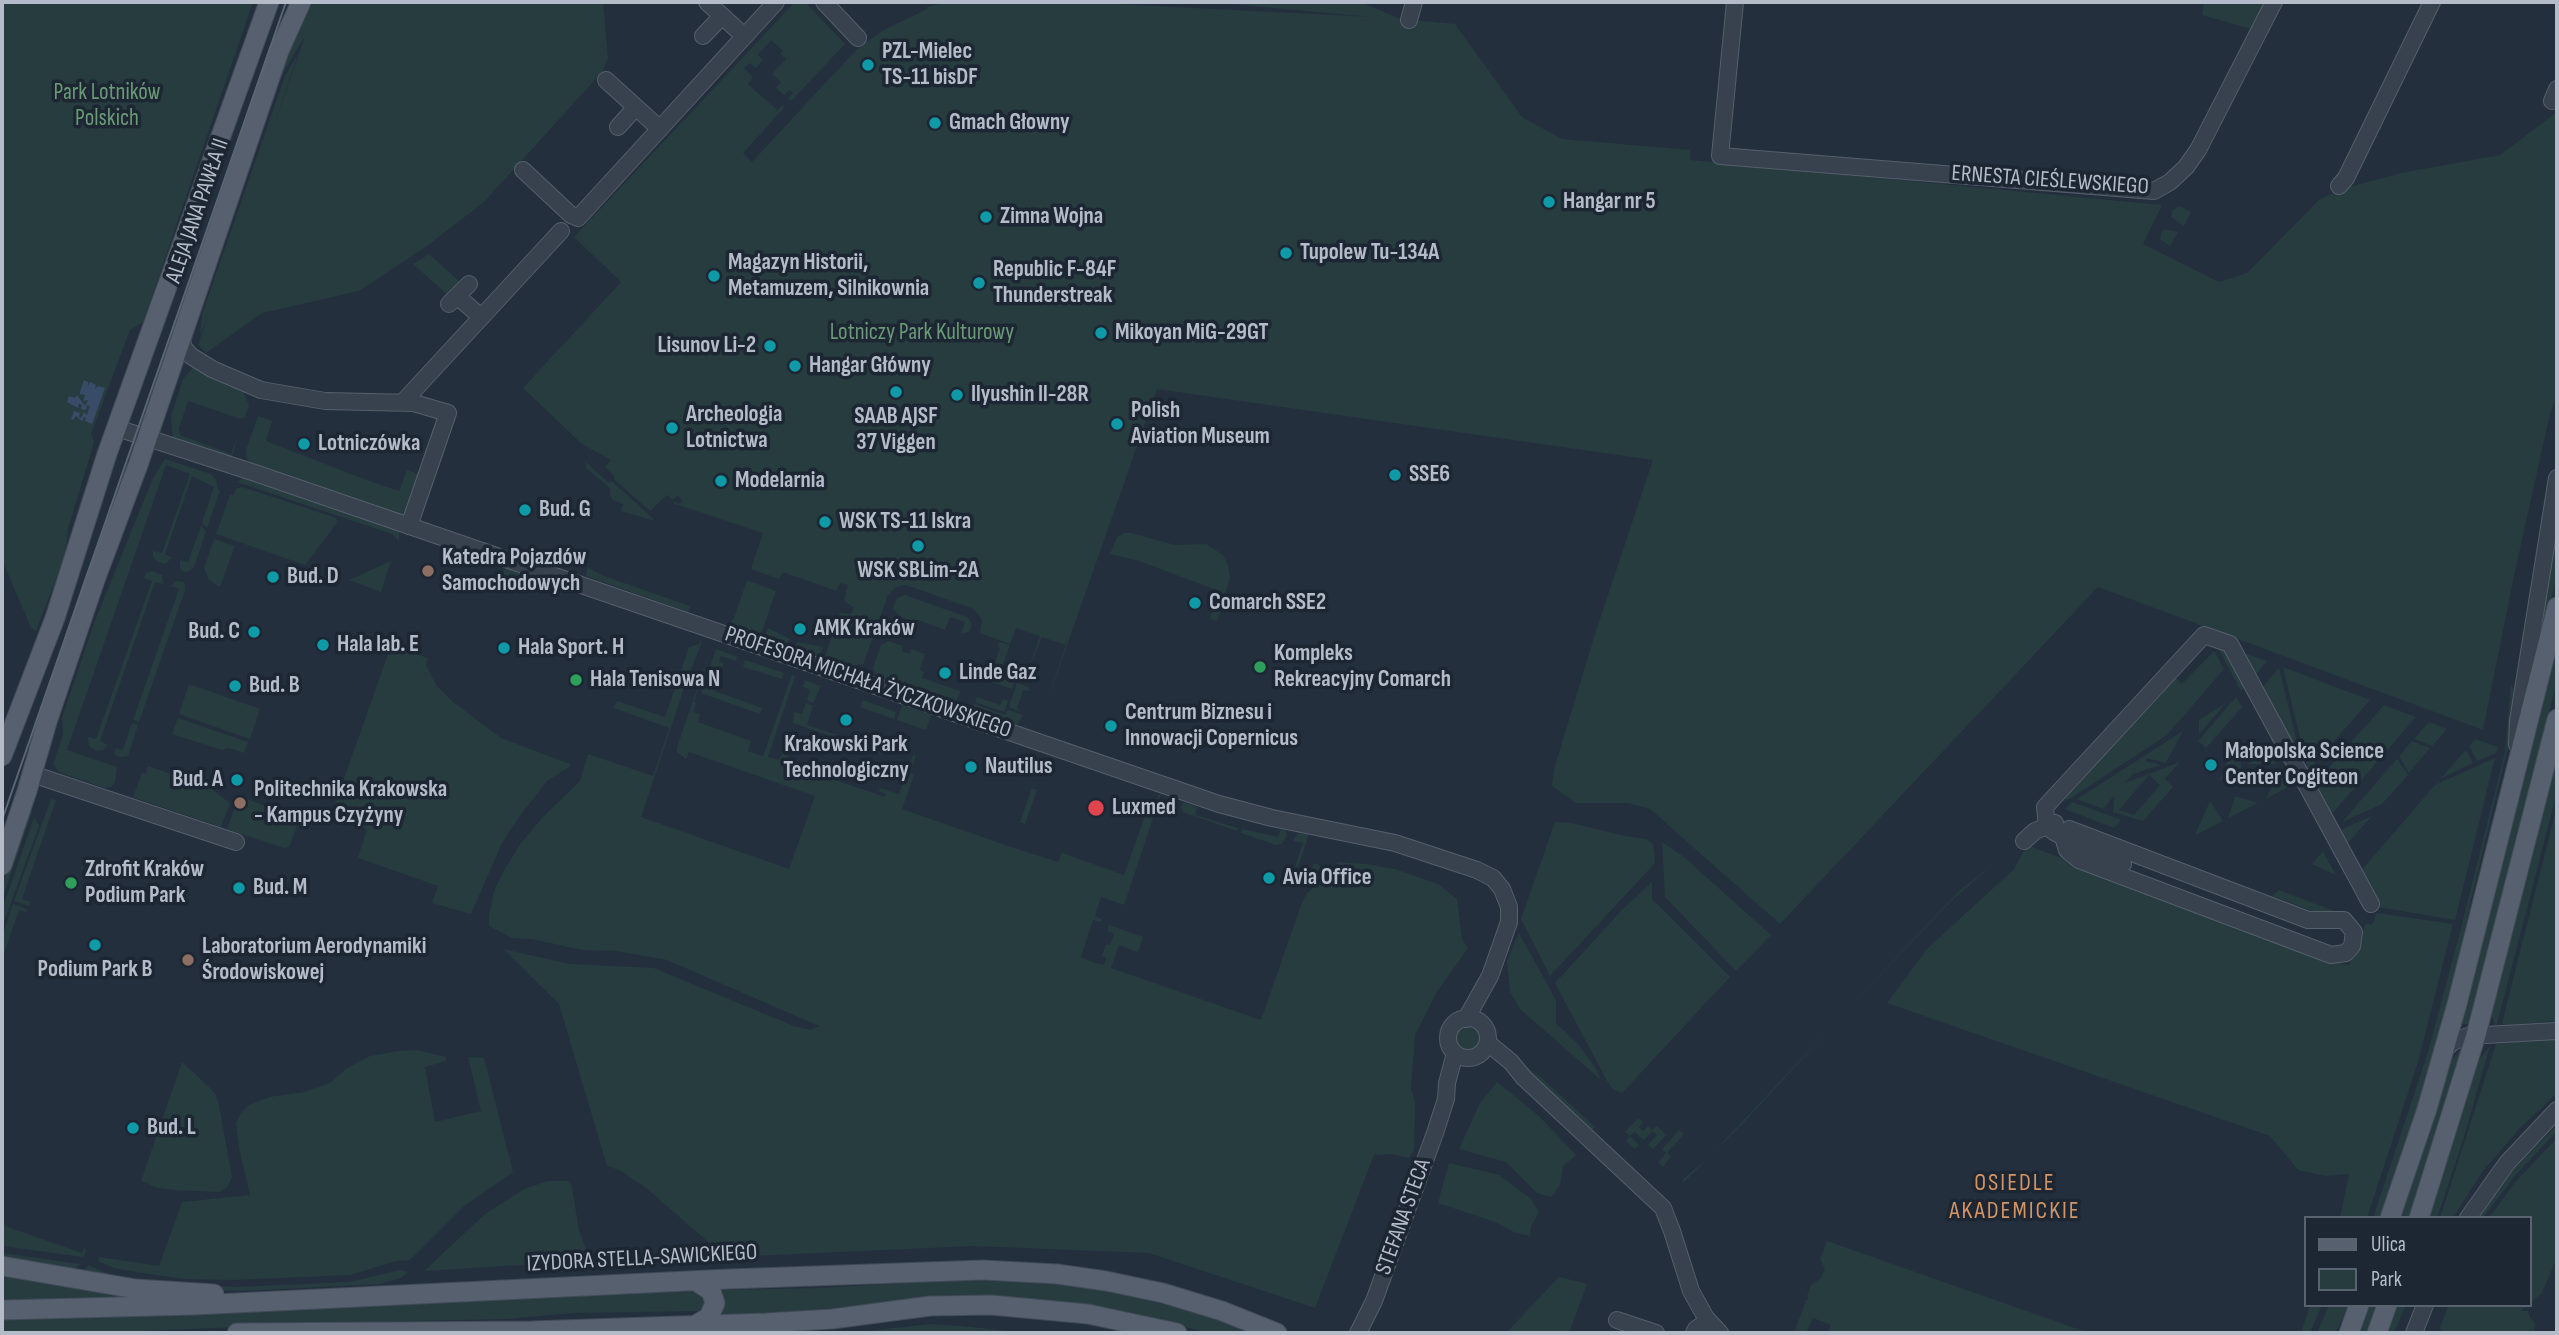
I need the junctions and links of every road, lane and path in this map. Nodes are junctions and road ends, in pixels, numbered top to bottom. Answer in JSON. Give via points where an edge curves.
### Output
{"nodes":[{"id":1,"x":269,"y":2,"type":"edge"},
{"id":2,"x":301,"y":2,"type":"edge"},
{"id":3,"x":707,"y":2,"type":"edge"},
{"id":4,"x":776,"y":2,"type":"edge"},
{"id":5,"x":824,"y":2,"type":"edge"},
{"id":6,"x":1414,"y":2,"type":"edge"},
{"id":7,"x":1735,"y":2,"type":"edge"},
{"id":8,"x":2274,"y":2,"type":"edge"},
{"id":9,"x":2432,"y":2,"type":"edge"},
{"id":10,"x":722,"y":16,"type":"junction"},
{"id":11,"x":1409,"y":20,"type":"dead end"},
{"id":12,"x":703,"y":36,"type":"dead end"},
{"id":13,"x":744,"y":36,"type":"junction"},
{"id":14,"x":859,"y":38,"type":"dead end"},
{"id":15,"x":606,"y":80,"type":"dead end"},
{"id":16,"x":636,"y":107,"type":"junction"},
{"id":17,"x":618,"y":127,"type":"dead end"},
{"id":18,"x":660,"y":129,"type":"junction"},
{"id":19,"x":523,"y":170,"type":"dead end"},
{"id":20,"x":2339,"y":186,"type":"dead end"},
{"id":21,"x":561,"y":231,"type":"dead end"},
{"id":22,"x":458,"y":295,"type":"dead end"},
{"id":23,"x":481,"y":317,"type":"junction"},
{"id":24,"x":182,"y":331,"type":"junction"},
{"id":25,"x":403,"y":402,"type":"junction"},
{"id":26,"x":117,"y":428,"type":"junction"},
{"id":27,"x":146,"y":439,"type":"junction"},
{"id":28,"x":2557,"y":478,"type":"edge"},
{"id":29,"x":409,"y":526,"type":"junction"},
{"id":30,"x":2557,"y":607,"type":"edge"},
{"id":31,"x":2557,"y":719,"type":"edge"},
{"id":32,"x":2,"y":756,"type":"edge"},
{"id":33,"x":2516,"y":772,"type":"junction"},
{"id":34,"x":32,"y":774,"type":"junction"},
{"id":35,"x":2047,"y":827,"type":"junction"},
{"id":36,"x":2066,"y":833,"type":"junction"},
{"id":37,"x":2024,"y":841,"type":"dead end"},
{"id":38,"x":236,"y":842,"type":"dead end"},
{"id":39,"x":2123,"y":864,"type":"dead end"},
{"id":40,"x":2,"y":865,"type":"edge"},
{"id":41,"x":2371,"y":904,"type":"dead end"},
{"id":42,"x":1490,"y":976,"type":"junction"},
{"id":43,"x":1466,"y":1019,"type":"junction"},
{"id":44,"x":1482,"y":1024,"type":"junction"},
{"id":45,"x":2557,"y":1031,"type":"edge"},
{"id":46,"x":2476,"y":1035,"type":"junction"},
{"id":47,"x":2445,"y":1049,"type":"junction"},
{"id":48,"x":1472,"y":1052,"type":"junction"},
{"id":49,"x":2557,"y":1110,"type":"edge"},
{"id":50,"x":2391,"y":1216,"type":"edge"},
{"id":51,"x":2419,"y":1216,"type":"edge"},
{"id":52,"x":2469,"y":1216,"type":"edge"},
{"id":53,"x":2,"y":1266,"type":"edge"},
{"id":54,"x":696,"y":1281,"type":"junction"},
{"id":55,"x":278,"y":1300,"type":"junction"},
{"id":56,"x":2358,"y":1307,"type":"edge"},
{"id":57,"x":2386,"y":1307,"type":"edge"},
{"id":58,"x":2424,"y":1307,"type":"edge"},
{"id":59,"x":2,"y":1310,"type":"edge"},
{"id":60,"x":1617,"y":1320,"type":"dead end"},
{"id":61,"x":1708,"y":1321,"type":"junction"},
{"id":62,"x":694,"y":1326,"type":"junction"},
{"id":63,"x":1166,"y":1331,"type":"edge"},
{"id":64,"x":237,"y":1333,"type":"edge"},
{"id":65,"x":312,"y":1333,"type":"edge"},
{"id":66,"x":1277,"y":1333,"type":"edge"},
{"id":67,"x":1358,"y":1333,"type":"edge"},
{"id":68,"x":1656,"y":1333,"type":"edge"},
{"id":69,"x":1694,"y":1333,"type":"edge"},
{"id":70,"x":1720,"y":1333,"type":"edge"},
{"id":71,"x":2349,"y":1333,"type":"edge"},
{"id":72,"x":2377,"y":1333,"type":"edge"},
{"id":73,"x":2414,"y":1333,"type":"edge"}],
"edges":[{"from":1,"to":26,"type":"main road","name":"ALEJA JANA PAWŁA II"},
{"from":2,"to":24,"type":"main road","name":"ALEJA JANA PAWŁA II","via":[[279,51]]},
{"from":3,"to":10,"type":"street"},
{"from":4,"to":13,"type":"street"},
{"from":5,"to":14,"type":"street"},
{"from":6,"to":11,"type":"street"},
{"from":7,"to":8,"type":"street","name":"ERNESTA CIEŚLEWSKIEGO","via":[[1720,156],[2154,191],[2178,175],[2198,150]]},
{"from":9,"to":20,"type":"street"},
{"from":10,"to":12,"type":"street"},
{"from":10,"to":13,"type":"street"},
{"from":13,"to":18,"type":"street"},
{"from":15,"to":16,"type":"street"},
{"from":16,"to":17,"type":"street"},
{"from":16,"to":18,"type":"street"},
{"from":18,"to":19,"type":"street","via":[[578,218]]},
{"from":21,"to":23,"type":"street"},
{"from":22,"to":23,"type":"street"},
{"from":23,"to":25,"type":"street"},
{"from":24,"to":25,"type":"street","via":[[186,351],[212,369],[274,394]]},
{"from":24,"to":27,"type":"main road","name":"ALEJA JANA PAWŁA II"},
{"from":25,"to":29,"type":"street","via":[[448,413]]},
{"from":26,"to":27,"type":"street"},
{"from":26,"to":32,"type":"main road","name":"ALEJA JANA PAWŁA II","via":[[55,618]]},
{"from":27,"to":29,"type":"street","name":"PROFESORA MICHAŁA ŻYCZKOWSKIEGO"},
{"from":27,"to":34,"type":"main road","name":"ALEJA JANA PAWŁA II"},
{"from":28,"to":33,"type":"street","via":[[2518,721]]},
{"from":29,"to":42,"type":"street","name":"PROFESORA MICHAŁA ŻYCZKOWSKIEGO","via":[[1219,804],[1384,840],[1478,870],[1502,889],[1510,915]]},
{"from":30,"to":33,"type":"main road"},
{"from":31,"to":46,"type":"main road"},
{"from":33,"to":47,"type":"main road"},
{"from":34,"to":38,"type":"street"},
{"from":34,"to":40,"type":"main road","name":"ALEJA JANA PAWŁA II"},
{"from":35,"to":36,"type":"street"},
{"from":35,"to":37,"type":"street"},
{"from":35,"to":41,"type":"street","via":[[2045,807],[2204,635],[2230,644]]},
{"from":36,"to":36,"type":"street","via":[[2067,849],[2079,860],[2337,956],[2352,946],[2354,932],[2344,920],[2308,920]]},
{"from":36,"to":39,"type":"street","via":[[2084,848]]},
{"from":42,"to":43,"type":"street","name":"PROFESORA MICHAŁA ŻYCZKOWSKIEGO"},
{"from":42,"to":44,"type":"street","name":"PROFESORA MICHAŁA ŻYCZKOWSKIEGO"},
{"from":43,"to":44,"type":"street"},
{"from":43,"to":48,"type":"street","via":[[1455,1024],[1449,1035],[1451,1048]]},
{"from":44,"to":48,"type":"street","via":[[1488,1036]]},
{"from":45,"to":46,"type":"street"},
{"from":46,"to":47,"type":"street","via":[[2459,1038]]},
{"from":46,"to":51,"type":"main road"},
{"from":47,"to":50,"type":"main road"},
{"from":48,"to":61,"type":"street","via":[[1524,1079],[1663,1208],[1691,1291]]},
{"from":48,"to":67,"type":"street","name":"STEFANA STECA","via":[[1447,1083],[1446,1099],[1379,1289]]},
{"from":49,"to":52,"type":"street","via":[[2507,1163]]},
{"from":53,"to":55,"type":"main road","via":[[136,1289]]},
{"from":54,"to":55,"type":"main road","name":"IZYDORA STELLA-SAWICKIEGO"},
{"from":54,"to":62,"type":"main road","via":[[711,1291],[715,1303],[709,1317]]},
{"from":54,"to":66,"type":"main road","name":"IZYDORA STELLA-SAWICKIEGO","via":[[983,1270],[1056,1274],[1163,1293]]},
{"from":55,"to":59,"type":"main road","name":"IZYDORA STELLA-SAWICKIEGO"},
{"from":56,"to":71,"type":"main road"},
{"from":57,"to":72,"type":"main road"},
{"from":58,"to":73,"type":"street"},
{"from":60,"to":68,"type":"street"},
{"from":61,"to":69,"type":"street"},
{"from":61,"to":70,"type":"street"},
{"from":62,"to":63,"type":"main road","via":[[991,1305],[1088,1314]]},
{"from":62,"to":65,"type":"main road"},
{"from":64,"to":65,"type":"main road"}]}
